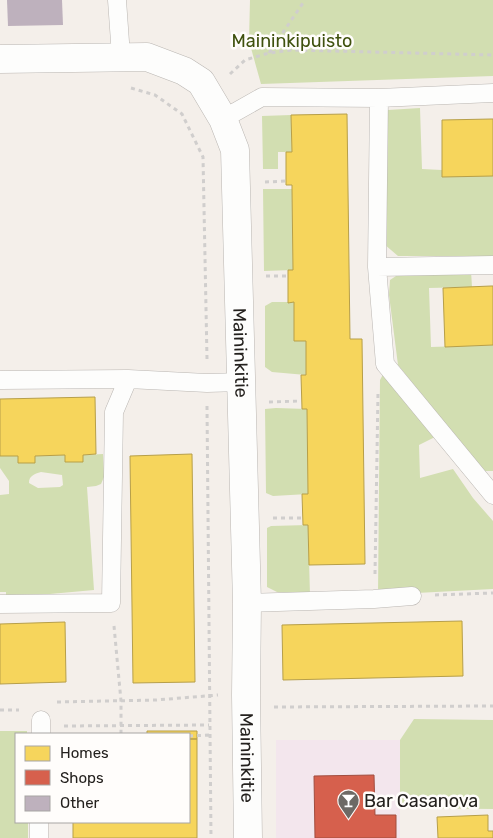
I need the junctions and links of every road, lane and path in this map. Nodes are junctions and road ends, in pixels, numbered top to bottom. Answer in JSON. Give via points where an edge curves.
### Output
{"nodes":[{"id":1,"x":117,"y":0,"type":"edge"},
{"id":2,"x":305,"y":0,"type":"edge"},
{"id":3,"x":269,"y":53,"type":"junction"},
{"id":4,"x":493,"y":55,"type":"edge"},
{"id":5,"x":121,"y":56,"type":"junction"},
{"id":6,"x":0,"y":59,"type":"edge"},
{"id":7,"x":226,"y":78,"type":"dead end"},
{"id":8,"x":123,"y":88,"type":"dead end"},
{"id":9,"x":493,"y":93,"type":"edge"},
{"id":10,"x":379,"y":98,"type":"junction"},
{"id":11,"x":224,"y":119,"type":"junction"},
{"id":12,"x":279,"y":181,"type":"dead end"},
{"id":13,"x":287,"y":181,"type":"dead end"},
{"id":14,"x":493,"y":265,"type":"edge"},
{"id":15,"x":377,"y":267,"type":"junction"},
{"id":16,"x":264,"y":276,"type":"dead end"},
{"id":17,"x":288,"y":276,"type":"dead end"},
{"id":18,"x":384,"y":364,"type":"junction"},
{"id":19,"x":128,"y":379,"type":"junction"},
{"id":20,"x":0,"y":380,"type":"edge"},
{"id":21,"x":241,"y":382,"type":"junction"},
{"id":22,"x":207,"y":383,"type":"junction"},
{"id":23,"x":301,"y":401,"type":"dead end"},
{"id":24,"x":267,"y":402,"type":"dead end"},
{"id":25,"x":493,"y":495,"type":"edge"},
{"id":26,"x":269,"y":518,"type":"dead end"},
{"id":27,"x":303,"y":518,"type":"dead end"},
{"id":28,"x":493,"y":593,"type":"edge"},
{"id":29,"x":412,"y":596,"type":"joint"},
{"id":30,"x":374,"y":599,"type":"junction"},
{"id":31,"x":111,"y":603,"type":"junction"},
{"id":32,"x":246,"y":603,"type":"junction"},
{"id":33,"x":0,"y":604,"type":"edge"},
{"id":34,"x":209,"y":695,"type":"junction"},
{"id":35,"x":121,"y":701,"type":"junction"},
{"id":36,"x":109,"y":702,"type":"dead end"},
{"id":37,"x":493,"y":706,"type":"edge"},
{"id":38,"x":272,"y":707,"type":"dead end"},
{"id":39,"x":121,"y":725,"type":"junction"},
{"id":40,"x":209,"y":725,"type":"junction"},
{"id":41,"x":59,"y":726,"type":"dead end"},
{"id":42,"x":122,"y":733,"type":"edge"},
{"id":43,"x":209,"y":735,"type":"junction"},
{"id":44,"x":190,"y":736,"type":"edge"},
{"id":45,"x":39,"y":823,"type":"edge"},
{"id":46,"x":39,"y":838,"type":"edge"},
{"id":47,"x":211,"y":838,"type":"edge"},
{"id":48,"x":248,"y":838,"type":"edge"}],
"edges":[{"from":1,"to":5,"type":"lane"},
{"from":2,"to":3,"type":"path"},
{"from":3,"to":4,"type":"path","via":[[292,50]]},
{"from":3,"to":7,"type":"path","via":[[245,60]]},
{"from":5,"to":6,"type":"street","name":"Maininkitie"},
{"from":5,"to":11,"type":"street","name":"Maininkitie","via":[[147,57],[201,82]]},
{"from":8,"to":22,"type":"path","via":[[155,95],[182,114],[203,158]]},
{"from":9,"to":10,"type":"lane"},
{"from":10,"to":11,"type":"lane","via":[[262,97]]},
{"from":10,"to":15,"type":"lane"},
{"from":11,"to":21,"type":"street","name":"Maininkitie","via":[[235,150]]},
{"from":12,"to":13,"type":"path"},
{"from":14,"to":15,"type":"lane"},
{"from":15,"to":18,"type":"lane"},
{"from":16,"to":17,"type":"path"},
{"from":18,"to":25,"type":"lane"},
{"from":18,"to":30,"type":"path","via":[[378,377]]},
{"from":19,"to":20,"type":"lane"},
{"from":19,"to":22,"type":"lane"},
{"from":19,"to":31,"type":"lane","via":[[114,412]]},
{"from":21,"to":22,"type":"lane"},
{"from":21,"to":32,"type":"street","name":"Maininkitie"},
{"from":22,"to":34,"type":"path"},
{"from":23,"to":24,"type":"path"},
{"from":26,"to":27,"type":"path"},
{"from":28,"to":29,"type":"path"},
{"from":29,"to":30,"type":"lane"},
{"from":30,"to":32,"type":"lane"},
{"from":31,"to":33,"type":"lane"},
{"from":31,"to":35,"type":"path"},
{"from":32,"to":48,"type":"street","name":"Maininkitie"},
{"from":34,"to":35,"type":"path"},
{"from":34,"to":40,"type":"path"},
{"from":35,"to":36,"type":"path"},
{"from":35,"to":39,"type":"path"},
{"from":37,"to":38,"type":"path"},
{"from":39,"to":40,"type":"path"},
{"from":39,"to":41,"type":"path"},
{"from":39,"to":42,"type":"path"},
{"from":40,"to":43,"type":"path"},
{"from":43,"to":44,"type":"path"},
{"from":43,"to":47,"type":"path"},
{"from":45,"to":46,"type":"lane"}]}
